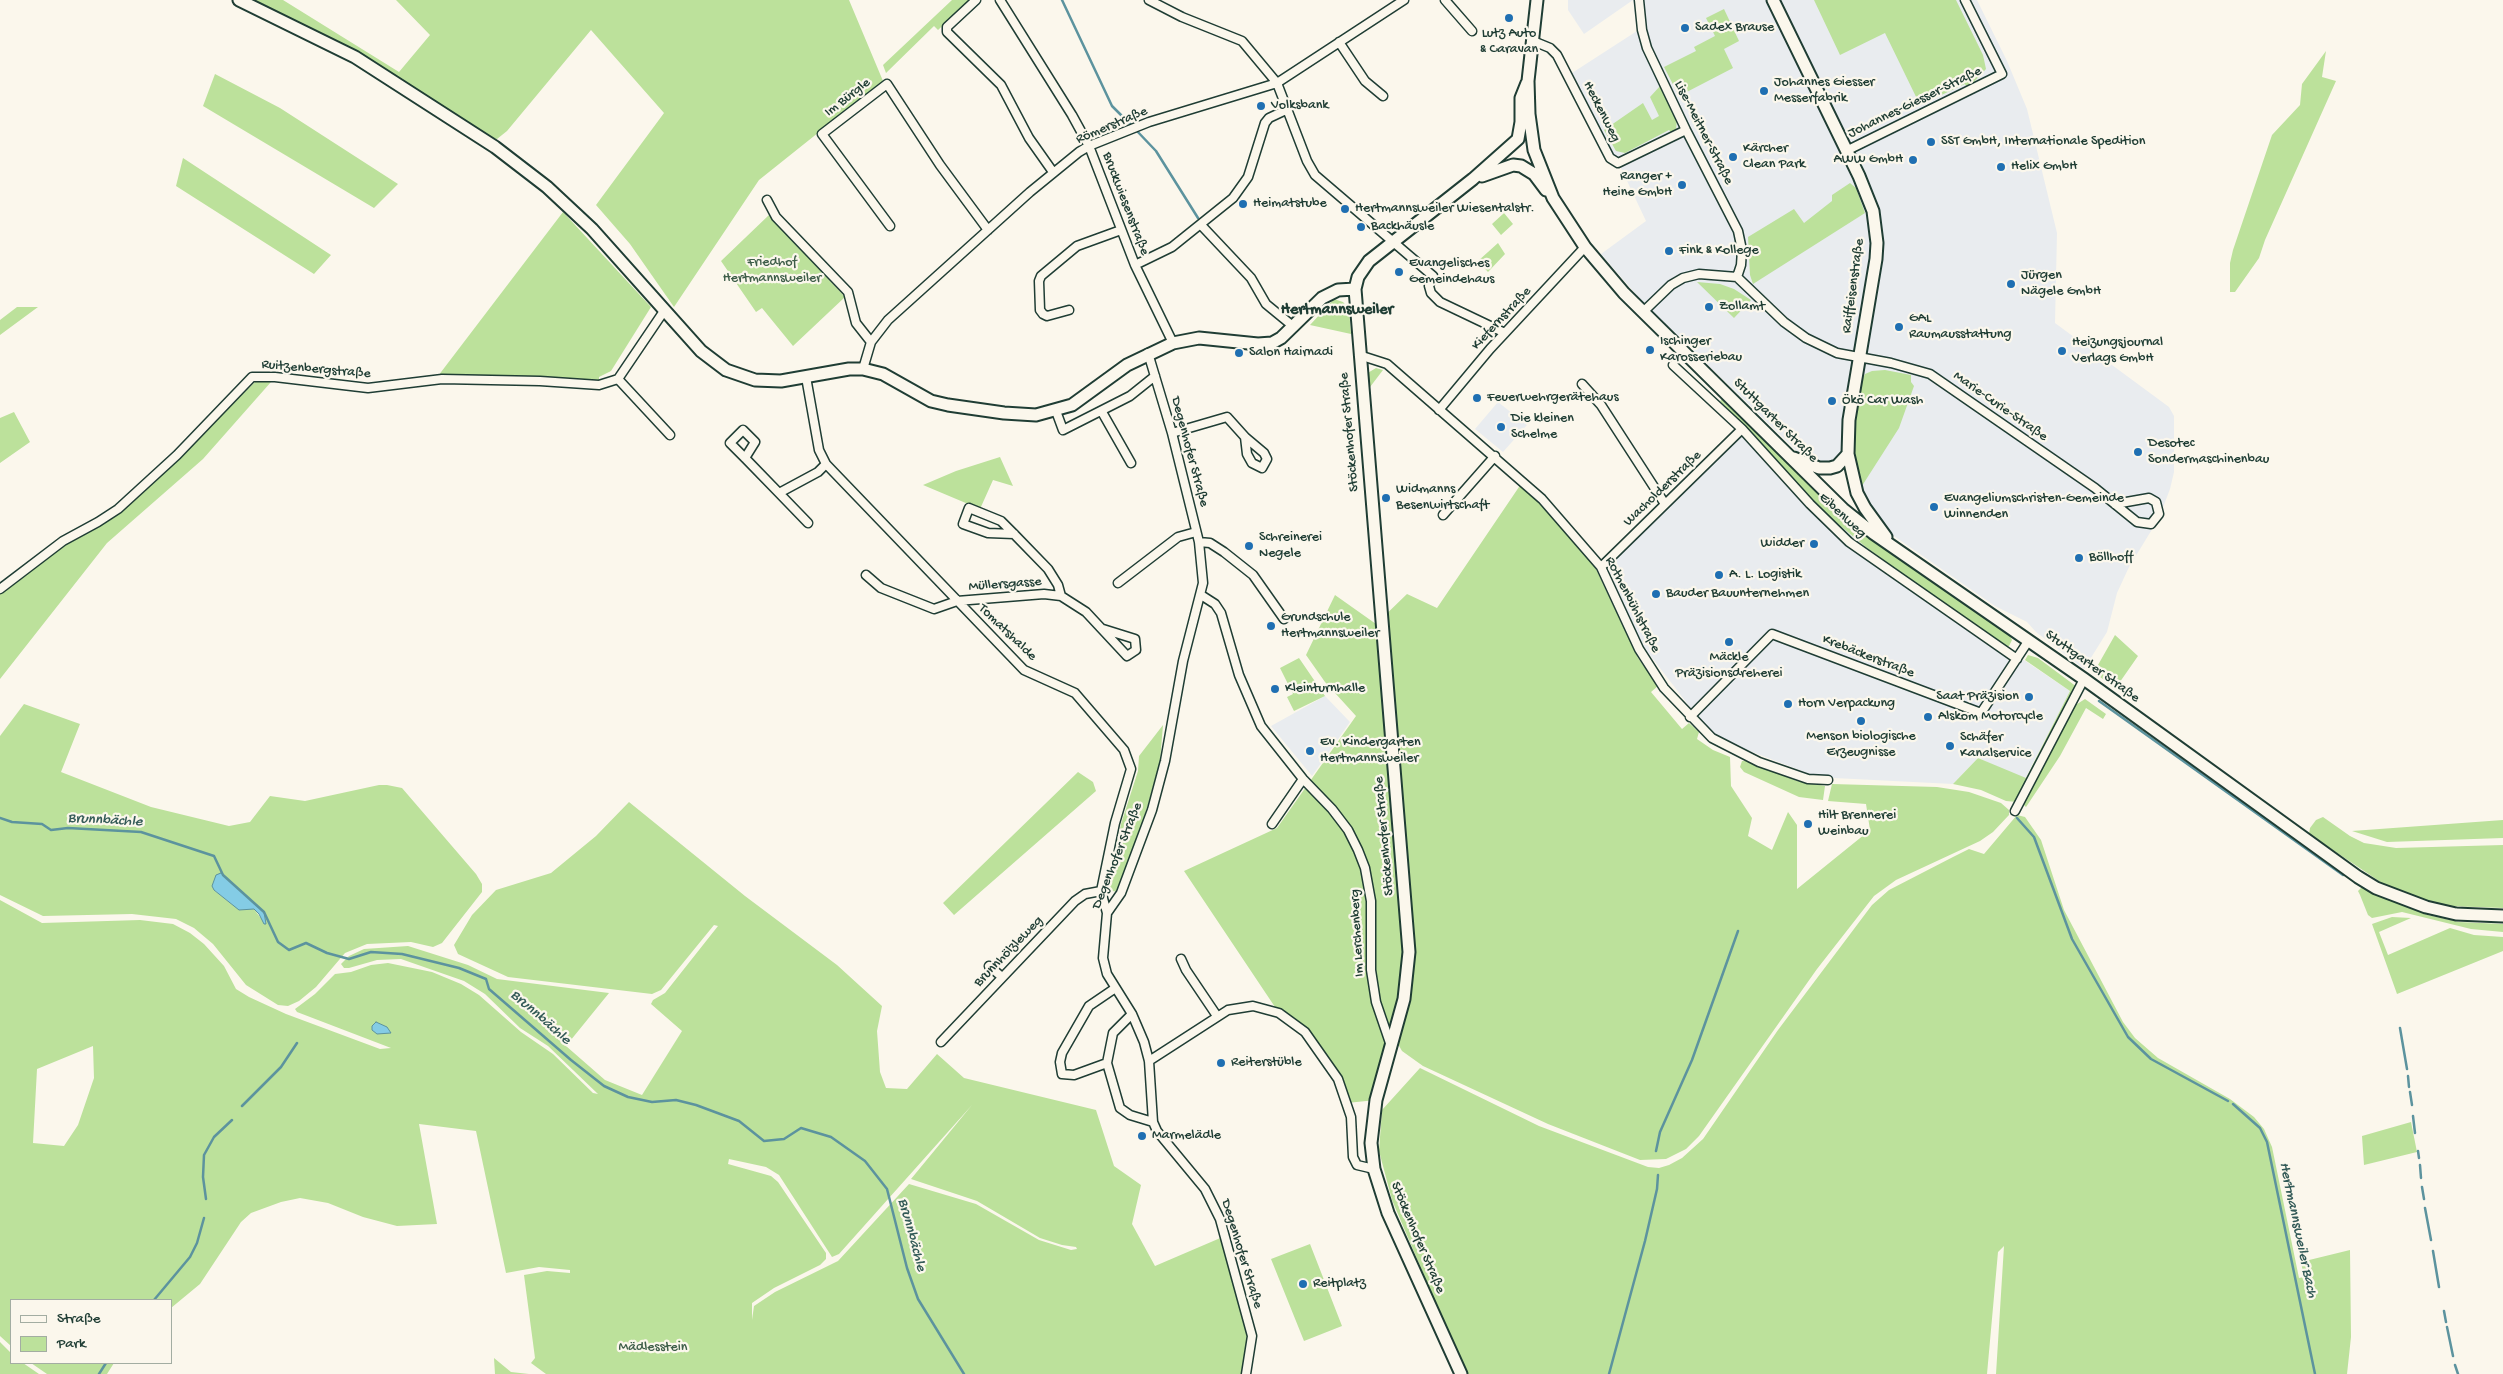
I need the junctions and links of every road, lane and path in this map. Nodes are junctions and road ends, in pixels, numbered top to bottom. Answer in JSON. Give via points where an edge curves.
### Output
{"nodes":[{"id":1,"x":239,"y":0,"type":"edge"},
{"id":2,"x":976,"y":0,"type":"edge"},
{"id":3,"x":1000,"y":0,"type":"edge"},
{"id":4,"x":1149,"y":0,"type":"edge"},
{"id":5,"x":1404,"y":0,"type":"edge"},
{"id":6,"x":1445,"y":0,"type":"edge"},
{"id":7,"x":1537,"y":0,"type":"edge"},
{"id":8,"x":1639,"y":0,"type":"edge"},
{"id":9,"x":1772,"y":0,"type":"edge"},
{"id":10,"x":1965,"y":0,"type":"edge"},
{"id":11,"x":1472,"y":31,"type":"dead end"},
{"id":12,"x":1533,"y":41,"type":"junction"},
{"id":13,"x":1339,"y":42,"type":"junction"},
{"id":14,"x":1528,"y":81,"type":"junction"},
{"id":15,"x":1277,"y":83,"type":"junction"},
{"id":16,"x":1383,"y":96,"type":"dead end"},
{"id":17,"x":1286,"y":110,"type":"junction"},
{"id":18,"x":1686,"y":130,"type":"junction"},
{"id":19,"x":1089,"y":146,"type":"junction"},
{"id":20,"x":1846,"y":151,"type":"junction"},
{"id":21,"x":1053,"y":172,"type":"junction"},
{"id":22,"x":1473,"y":179,"type":"junction"},
{"id":23,"x":1553,"y":198,"type":"junction"},
{"id":24,"x":768,"y":200,"type":"dead end"},
{"id":25,"x":1201,"y":225,"type":"junction"},
{"id":26,"x":890,"y":226,"type":"dead end"},
{"id":27,"x":988,"y":230,"type":"junction"},
{"id":28,"x":1121,"y":230,"type":"junction"},
{"id":29,"x":1394,"y":241,"type":"junction"},
{"id":30,"x":1584,"y":247,"type":"junction"},
{"id":31,"x":1135,"y":265,"type":"junction"},
{"id":32,"x":1737,"y":277,"type":"junction"},
{"id":33,"x":1355,"y":289,"type":"junction"},
{"id":34,"x":1069,"y":310,"type":"dead end"},
{"id":35,"x":664,"y":311,"type":"junction"},
{"id":36,"x":1643,"y":312,"type":"junction"},
{"id":37,"x":1294,"y":327,"type":"junction"},
{"id":38,"x":1505,"y":333,"type":"junction"},
{"id":39,"x":871,"y":342,"type":"junction"},
{"id":40,"x":1173,"y":344,"type":"junction"},
{"id":41,"x":1148,"y":353,"type":"junction"},
{"id":42,"x":1359,"y":355,"type":"junction"},
{"id":43,"x":1859,"y":358,"type":"junction"},
{"id":44,"x":1673,"y":366,"type":"dead end"},
{"id":45,"x":863,"y":369,"type":"junction"},
{"id":46,"x":1155,"y":376,"type":"junction"},
{"id":47,"x":806,"y":377,"type":"junction"},
{"id":48,"x":618,"y":379,"type":"junction"},
{"id":49,"x":1582,"y":384,"type":"dead end"},
{"id":50,"x":1439,"y":410,"type":"junction"},
{"id":51,"x":1056,"y":411,"type":"junction"},
{"id":52,"x":1102,"y":412,"type":"junction"},
{"id":53,"x":1742,"y":430,"type":"junction"},
{"id":54,"x":1172,"y":434,"type":"junction"},
{"id":55,"x":670,"y":435,"type":"dead end"},
{"id":56,"x":1245,"y":437,"type":"dead end"},
{"id":57,"x":1848,"y":454,"type":"junction"},
{"id":58,"x":1495,"y":456,"type":"junction"},
{"id":59,"x":1790,"y":457,"type":"junction"},
{"id":60,"x":745,"y":458,"type":"dead end"},
{"id":61,"x":1130,"y":463,"type":"dead end"},
{"id":62,"x":826,"y":464,"type":"junction"},
{"id":63,"x":779,"y":493,"type":"junction"},
{"id":64,"x":1665,"y":504,"type":"junction"},
{"id":65,"x":2115,"y":504,"type":"junction"},
{"id":66,"x":1443,"y":515,"type":"dead end"},
{"id":67,"x":808,"y":523,"type":"dead end"},
{"id":68,"x":1196,"y":532,"type":"junction"},
{"id":69,"x":1014,"y":534,"type":"junction"},
{"id":70,"x":1199,"y":542,"type":"junction"},
{"id":71,"x":1901,"y":553,"type":"junction"},
{"id":72,"x":1602,"y":567,"type":"junction"},
{"id":73,"x":866,"y":575,"type":"dead end"},
{"id":74,"x":1118,"y":583,"type":"dead end"},
{"id":75,"x":0,"y":589,"type":"edge"},
{"id":76,"x":1201,"y":595,"type":"junction"},
{"id":77,"x":1061,"y":596,"type":"junction"},
{"id":78,"x":956,"y":601,"type":"junction"},
{"id":79,"x":1284,"y":619,"type":"dead end"},
{"id":80,"x":1103,"y":629,"type":"dead end"},
{"id":81,"x":2029,"y":640,"type":"junction"},
{"id":82,"x":2017,"y":659,"type":"junction"},
{"id":83,"x":2084,"y":679,"type":"junction"},
{"id":84,"x":1690,"y":716,"type":"junction"},
{"id":85,"x":1303,"y":779,"type":"junction"},
{"id":86,"x":1828,"y":780,"type":"dead end"},
{"id":87,"x":2015,"y":811,"type":"dead end"},
{"id":88,"x":1272,"y":824,"type":"dead end"},
{"id":89,"x":1101,"y":891,"type":"junction"},
{"id":90,"x":1107,"y":913,"type":"junction"},
{"id":91,"x":2503,"y":916,"type":"edge"},
{"id":92,"x":1181,"y":959,"type":"dead end"},
{"id":93,"x":989,"y":966,"type":"dead end"},
{"id":94,"x":1002,"y":977,"type":"junction"},
{"id":95,"x":1114,"y":989,"type":"junction"},
{"id":96,"x":1132,"y":1014,"type":"junction"},
{"id":97,"x":1217,"y":1016,"type":"junction"},
{"id":98,"x":940,"y":1042,"type":"dead end"},
{"id":99,"x":1392,"y":1049,"type":"junction"},
{"id":100,"x":1149,"y":1061,"type":"junction"},
{"id":101,"x":1107,"y":1063,"type":"junction"},
{"id":102,"x":1153,"y":1122,"type":"junction"},
{"id":103,"x":1374,"y":1169,"type":"junction"},
{"id":104,"x":1246,"y":1374,"type":"edge"},
{"id":105,"x":1461,"y":1374,"type":"edge"}],
"edges":[{"from":1,"to":35,"type":"main road","via":[[355,58],[495,147],[576,213]]},
{"from":2,"to":21,"type":"street","via":[[947,26],[947,32],[1001,85],[1029,138]]},
{"from":3,"to":19,"type":"street","name":"Bruckwiesenstraße"},
{"from":4,"to":15,"type":"street","via":[[1242,41]]},
{"from":5,"to":13,"type":"street","name":"Römerstraße"},
{"from":6,"to":11,"type":"street"},
{"from":7,"to":12,"type":"main road","name":"Stuttgarter Straße"},
{"from":8,"to":18,"type":"street","name":"Lise-Meitner-Straße","via":[[1647,48]]},
{"from":9,"to":20,"type":"main road","name":"Raiffeisenstraße"},
{"from":10,"to":20,"type":"street","name":"Johannes-Giesser-Straße","via":[[2002,74]]},
{"from":12,"to":14,"type":"main road","name":"Stuttgarter Straße"},
{"from":12,"to":18,"type":"street","name":"Heckenweg","via":[[1550,48],[1557,55],[1610,158],[1618,163]]},
{"from":13,"to":15,"type":"street","name":"Römerstraße"},
{"from":13,"to":16,"type":"street","via":[[1364,80]]},
{"from":14,"to":22,"type":"main road","via":[[1520,98],[1518,139]]},
{"from":14,"to":23,"type":"main road","name":"Stuttgarter Straße","via":[[1528,114],[1534,150]]},
{"from":15,"to":17,"type":"street"},
{"from":15,"to":19,"type":"street","name":"Römerstraße","via":[[1149,122]]},
{"from":17,"to":25,"type":"street","via":[[1265,123],[1248,177],[1241,188]]},
{"from":17,"to":29,"type":"street","via":[[1315,175]]},
{"from":18,"to":32,"type":"street","name":"Lise-Meitner-Straße","via":[[1738,231],[1742,250]]},
{"from":19,"to":21,"type":"street","name":"Römerstraße"},
{"from":19,"to":28,"type":"street","name":"Bruckwiesenstraße"},
{"from":20,"to":43,"type":"main road","name":"Raiffeisenstraße","via":[[1869,198],[1877,243]]},
{"from":21,"to":27,"type":"street","name":"Römerstraße"},
{"from":22,"to":23,"type":"main road","via":[[1508,166],[1521,166],[1534,174]]},
{"from":22,"to":29,"type":"main road","name":"Stöckenhofer Straße"},
{"from":23,"to":30,"type":"main road","name":"Stuttgarter Straße"},
{"from":24,"to":39,"type":"street","via":[[776,217],[848,292],[856,323]]},
{"from":25,"to":31,"type":"street","via":[[1172,247]]},
{"from":25,"to":37,"type":"street","via":[[1251,278],[1266,304]]},
{"from":26,"to":27,"type":"street","name":"Im Bürgle","via":[[822,134],[887,84],[940,166]]},
{"from":27,"to":39,"type":"street","name":"Römerstraße","via":[[888,320]]},
{"from":28,"to":31,"type":"street","name":"Bruckwiesenstraße"},
{"from":28,"to":34,"type":"street","via":[[1077,246],[1041,276],[1043,314],[1047,316]]},
{"from":29,"to":33,"type":"main road","name":"Stöckenhofer Straße","via":[[1363,269]]},
{"from":29,"to":38,"type":"street","via":[[1433,276],[1429,286],[1440,302]]},
{"from":30,"to":36,"type":"main road","name":"Stuttgarter Straße"},
{"from":30,"to":38,"type":"street","name":"Kiefernstraße"},
{"from":31,"to":40,"type":"street","name":"Bruckwiesenstraße"},
{"from":32,"to":36,"type":"street","via":[[1699,274],[1683,278]]},
{"from":32,"to":43,"type":"street","name":"Marie-Curie-Straße","via":[[1806,338],[1837,353]]},
{"from":33,"to":37,"type":"main road","via":[[1338,290],[1322,298]]},
{"from":33,"to":42,"type":"main road","name":"Stöckenhofer Straße"},
{"from":35,"to":47,"type":"main road","via":[[717,365],[739,376],[768,382]]},
{"from":35,"to":48,"type":"street"},
{"from":36,"to":59,"type":"main road","name":"Stuttgarter Straße"},
{"from":37,"to":40,"type":"main road","via":[[1272,343],[1199,338]]},
{"from":38,"to":50,"type":"street","name":"Kiefernstraße"},
{"from":39,"to":45,"type":"street","name":"Römerstraße"},
{"from":40,"to":41,"type":"main road"},
{"from":41,"to":46,"type":"street","name":"Degenhofer Straße"},
{"from":41,"to":51,"type":"main road","via":[[1072,405]]},
{"from":42,"to":50,"type":"street","name":"Rothenbühlstraße","via":[[1387,364]]},
{"from":42,"to":99,"type":"main road","name":"Stöckenhofer Straße","via":[[1409,952],[1404,999]]},
{"from":43,"to":57,"type":"main road","name":"Raiffeisenstraße"},
{"from":43,"to":65,"type":"street","name":"Marie-Curie-Straße","via":[[1930,374]]},
{"from":44,"to":53,"type":"street","name":"Eibenweg"},
{"from":45,"to":47,"type":"main road"},
{"from":45,"to":51,"type":"main road","via":[[883,374],[948,406],[1036,415]]},
{"from":46,"to":52,"type":"street"},
{"from":46,"to":54,"type":"street","name":"Degenhofer Straße"},
{"from":47,"to":62,"type":"street","name":"Tomatshalde","via":[[819,450]]},
{"from":48,"to":55,"type":"street"},
{"from":48,"to":75,"type":"street","name":"Ruitzenbergstraße","via":[[599,385],[442,379],[368,388],[252,377],[177,455],[118,509],[63,540]]},
{"from":49,"to":64,"type":"street","via":[[1601,405]]},
{"from":50,"to":58,"type":"street","name":"Rothenbühlstraße"},
{"from":51,"to":52,"type":"street","via":[[1063,430]]},
{"from":52,"to":61,"type":"street"},
{"from":53,"to":64,"type":"street","name":"Wacholderstraße"},
{"from":53,"to":82,"type":"street","name":"Eibenweg","via":[[1849,542]]},
{"from":54,"to":56,"type":"street","via":[[1227,417]]},
{"from":54,"to":68,"type":"street","name":"Degenhofer Straße"},
{"from":57,"to":59,"type":"main road","via":[[1838,466],[1830,468],[1819,468]]},
{"from":57,"to":71,"type":"main road","name":"Raiffeisenstraße","via":[[1852,478],[1865,508]]},
{"from":58,"to":66,"type":"street"},
{"from":58,"to":72,"type":"street","name":"Rothenbühlstraße","via":[[1542,499]]},
{"from":59,"to":71,"type":"main road","name":"Stuttgarter Straße","via":[[1843,509]]},
{"from":60,"to":63,"type":"street"},
{"from":62,"to":63,"type":"street","via":[[818,472]]},
{"from":62,"to":78,"type":"street","name":"Tomatshalde"},
{"from":63,"to":67,"type":"street"},
{"from":64,"to":72,"type":"street","name":"Wacholderstraße"},
{"from":65,"to":65,"type":"street","name":"Marie-Curie-Straße","via":[[2142,524],[2154,522],[2159,514],[2156,502],[2149,498]]},
{"from":68,"to":70,"type":"street","name":"Degenhofer Straße"},
{"from":68,"to":74,"type":"street","via":[[1178,537]]},
{"from":69,"to":69,"type":"street","via":[[988,533],[963,524],[969,508],[1001,521]]},
{"from":69,"to":77,"type":"street","via":[[1048,569]]},
{"from":70,"to":76,"type":"street","name":"Degenhofer Straße","via":[[1203,571]]},
{"from":70,"to":79,"type":"street","via":[[1210,543],[1237,560],[1253,575]]},
{"from":71,"to":81,"type":"main road","name":"Stuttgarter Straße"},
{"from":72,"to":84,"type":"street","name":"Rothenbühlstraße","via":[[1639,649],[1664,688]]},
{"from":73,"to":78,"type":"street","name":"Müllersgasse","via":[[881,588],[934,609]]},
{"from":76,"to":85,"type":"street","name":"Im Lerchenberg","via":[[1215,604],[1221,613],[1239,675],[1261,726]]},
{"from":76,"to":90,"type":"street","name":"Degenhofer Straße","via":[[1152,810],[1120,892]]},
{"from":77,"to":78,"type":"street","name":"Müllersgasse","via":[[1044,594]]},
{"from":77,"to":80,"type":"street","name":"Müllersgasse","via":[[1076,604]]},
{"from":78,"to":89,"type":"street","name":"Tomatshalde","via":[[1024,670],[1075,694],[1129,759],[1131,769],[1115,823]]},
{"from":81,"to":82,"type":"street","name":"Krebäckerstraße"},
{"from":81,"to":83,"type":"main road","name":"Stuttgarter Straße"},
{"from":82,"to":84,"type":"street","name":"Krebäckerstraße","via":[[1981,713],[1772,634]]},
{"from":83,"to":87,"type":"street"},
{"from":83,"to":91,"type":"main road","name":"Stuttgarter Straße","via":[[2376,888],[2426,907],[2456,914]]},
{"from":84,"to":86,"type":"street","name":"Rothenbühlstraße","via":[[1712,738],[1759,762],[1808,778]]},
{"from":85,"to":88,"type":"street"},
{"from":85,"to":99,"type":"street","name":"Im Lerchenberg","via":[[1348,830],[1365,868],[1371,901],[1372,978],[1376,1002]]},
{"from":89,"to":90,"type":"street","name":"Tomatshalde"},
{"from":89,"to":94,"type":"street","name":"Brunnhölzleweg","via":[[1085,894],[1075,901]]},
{"from":90,"to":95,"type":"street","name":"Degenhofer Straße","via":[[1104,958]]},
{"from":92,"to":97,"type":"street"},
{"from":93,"to":94,"type":"street"},
{"from":94,"to":98,"type":"street","name":"Brunnhölzleweg"},
{"from":95,"to":96,"type":"street","name":"Degenhofer Straße"},
{"from":95,"to":101,"type":"street","via":[[1089,1006],[1060,1062],[1062,1074],[1074,1075]]},
{"from":96,"to":100,"type":"street","name":"Degenhofer Straße"},
{"from":96,"to":101,"type":"street","via":[[1113,1033]]},
{"from":97,"to":100,"type":"street"},
{"from":97,"to":103,"type":"street","via":[[1232,1009],[1253,1006],[1279,1013],[1305,1032],[1338,1079],[1350,1117],[1353,1158],[1357,1165]]},
{"from":99,"to":103,"type":"main road","name":"Stöckenhofer Straße","via":[[1376,1100],[1371,1143]]},
{"from":100,"to":102,"type":"street","name":"Degenhofer Straße"},
{"from":101,"to":102,"type":"street","via":[[1120,1108],[1130,1115]]},
{"from":102,"to":104,"type":"street","name":"Degenhofer Straße","via":[[1161,1139],[1208,1194],[1220,1219],[1252,1336]]},
{"from":103,"to":105,"type":"main road","name":"Stöckenhofer Straße","via":[[1388,1213]]}]}
